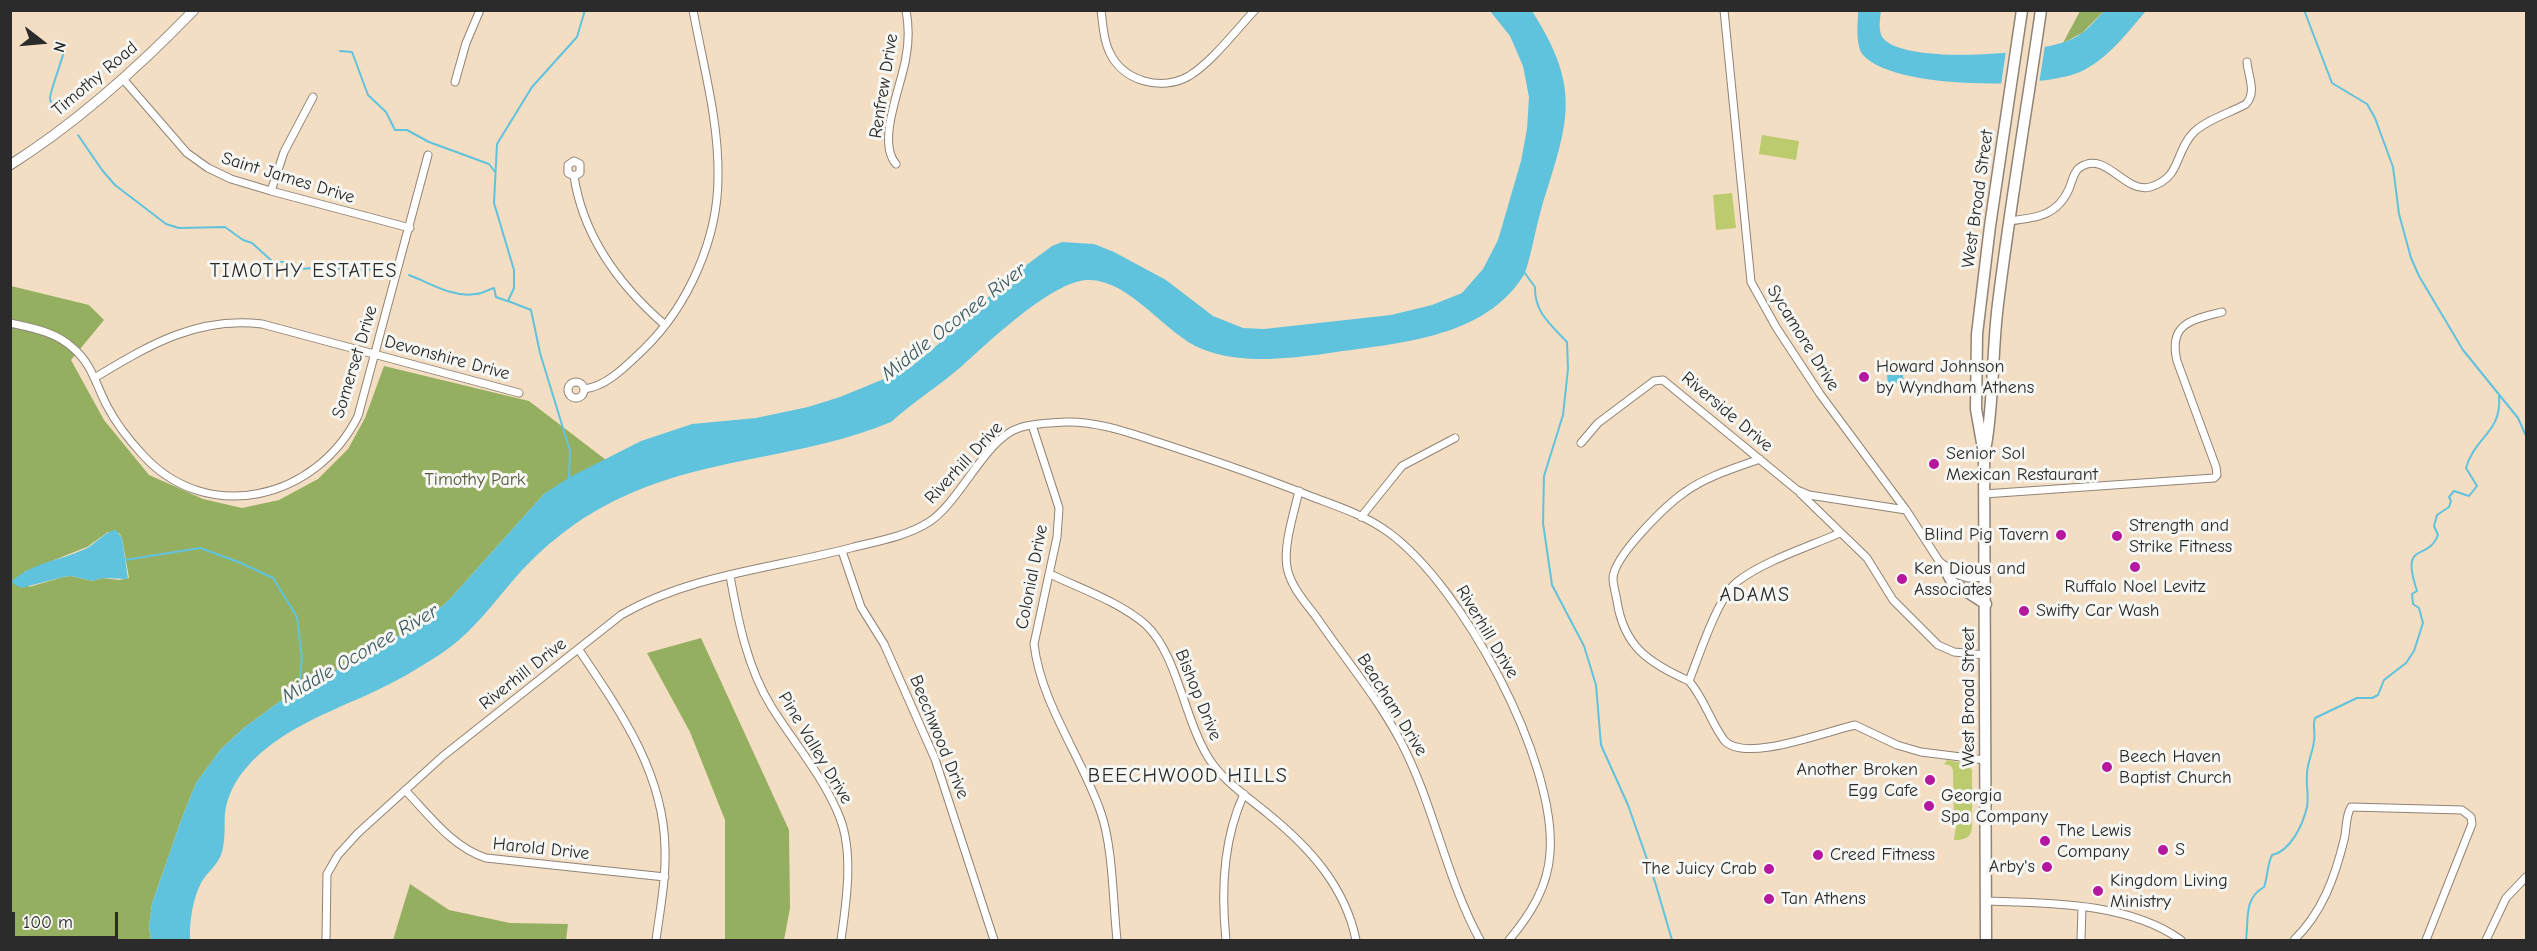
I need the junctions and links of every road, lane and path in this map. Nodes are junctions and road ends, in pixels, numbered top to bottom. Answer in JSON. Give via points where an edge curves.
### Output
{"nodes":[{"id":1,"x":194,"y":10,"type":"edge"},
{"id":2,"x":480,"y":10,"type":"edge"},
{"id":3,"x":693,"y":10,"type":"edge"},
{"id":4,"x":906,"y":10,"type":"edge"},
{"id":5,"x":1101,"y":10,"type":"edge"},
{"id":6,"x":1255,"y":10,"type":"edge"},
{"id":7,"x":1724,"y":10,"type":"edge"},
{"id":8,"x":2022,"y":12,"type":"edge"},
{"id":9,"x":2041,"y":13,"type":"edge"},
{"id":10,"x":2247,"y":62,"type":"dead end"},
{"id":11,"x":123,"y":79,"type":"junction"},
{"id":12,"x":455,"y":82,"type":"dead end"},
{"id":13,"x":313,"y":97,"type":"dead end"},
{"id":14,"x":428,"y":155,"type":"dead end"},
{"id":15,"x":896,"y":164,"type":"dead end"},
{"id":16,"x":10,"y":165,"type":"edge"},
{"id":17,"x":574,"y":176,"type":"dead end"},
{"id":18,"x":271,"y":191,"type":"junction"},
{"id":19,"x":2009,"y":221,"type":"junction"},
{"id":20,"x":410,"y":228,"type":"junction"},
{"id":21,"x":1982,"y":286,"type":"junction"},
{"id":22,"x":2000,"y":288,"type":"junction"},
{"id":23,"x":2222,"y":312,"type":"dead end"},
{"id":24,"x":10,"y":323,"type":"edge"},
{"id":25,"x":665,"y":325,"type":"junction"},
{"id":26,"x":375,"y":354,"type":"junction"},
{"id":27,"x":96,"y":377,"type":"junction"},
{"id":28,"x":584,"y":389,"type":"dead end"},
{"id":29,"x":519,"y":393,"type":"dead end"},
{"id":30,"x":1032,"y":425,"type":"junction"},
{"id":31,"x":1455,"y":438,"type":"dead end"},
{"id":32,"x":1581,"y":443,"type":"dead end"},
{"id":33,"x":1984,"y":454,"type":"junction"},
{"id":34,"x":1760,"y":459,"type":"junction"},
{"id":35,"x":1797,"y":490,"type":"junction"},
{"id":36,"x":1299,"y":491,"type":"junction"},
{"id":37,"x":1984,"y":494,"type":"junction"},
{"id":38,"x":1906,"y":510,"type":"junction"},
{"id":39,"x":1361,"y":516,"type":"junction"},
{"id":40,"x":1840,"y":533,"type":"junction"},
{"id":41,"x":842,"y":551,"type":"junction"},
{"id":42,"x":1944,"y":567,"type":"junction"},
{"id":43,"x":1050,"y":574,"type":"junction"},
{"id":44,"x":730,"y":576,"type":"junction"},
{"id":45,"x":1984,"y":577,"type":"junction"},
{"id":46,"x":1986,"y":604,"type":"junction"},
{"id":47,"x":579,"y":650,"type":"junction"},
{"id":48,"x":1985,"y":655,"type":"junction"},
{"id":49,"x":1689,"y":681,"type":"junction"},
{"id":50,"x":1985,"y":760,"type":"junction"},
{"id":51,"x":405,"y":790,"type":"junction"},
{"id":52,"x":1244,"y":794,"type":"junction"},
{"id":53,"x":664,"y":877,"type":"junction"},
{"id":54,"x":2526,"y":877,"type":"edge"},
{"id":55,"x":1986,"y":901,"type":"junction"},
{"id":56,"x":2082,"y":908,"type":"junction"},
{"id":57,"x":326,"y":940,"type":"edge"},
{"id":58,"x":656,"y":940,"type":"edge"},
{"id":59,"x":842,"y":940,"type":"edge"},
{"id":60,"x":994,"y":940,"type":"edge"},
{"id":61,"x":1118,"y":940,"type":"edge"},
{"id":62,"x":1226,"y":940,"type":"edge"},
{"id":63,"x":1356,"y":940,"type":"edge"},
{"id":64,"x":1480,"y":940,"type":"edge"},
{"id":65,"x":1509,"y":940,"type":"edge"},
{"id":66,"x":1986,"y":940,"type":"edge"},
{"id":67,"x":2081,"y":940,"type":"edge"},
{"id":68,"x":2181,"y":940,"type":"edge"},
{"id":69,"x":2294,"y":940,"type":"edge"},
{"id":70,"x":2426,"y":940,"type":"edge"},
{"id":71,"x":2486,"y":940,"type":"edge"}],
"edges":[{"from":1,"to":11,"type":"main road","name":"Timothy Road"},
{"from":2,"to":12,"type":"street"},
{"from":3,"to":25,"type":"street","via":[[715,128],[718,191],[695,276]]},
{"from":4,"to":15,"type":"street","name":"Renfrew Drive","via":[[906,58],[888,138],[890,155]]},
{"from":5,"to":6,"type":"street","via":[[1105,42],[1116,63],[1140,80],[1160,84],[1180,80],[1197,70]]},
{"from":7,"to":38,"type":"street","name":"Sycamore Drive","via":[[1751,282],[1820,394]]},
{"from":8,"to":21,"type":"main road","name":"West Broad Street"},
{"from":9,"to":19,"type":"main road","name":"West Broad Street"},
{"from":10,"to":19,"type":"street","via":[[2251,99],[2195,131],[2163,182],[2141,188],[2106,166],[2086,165],[2076,172],[2052,212]]},
{"from":11,"to":16,"type":"main road","name":"Timothy Road"},
{"from":11,"to":18,"type":"street","name":"Saint James Drive","via":[[197,162],[219,174]]},
{"from":13,"to":18,"type":"street","via":[[284,152]]},
{"from":14,"to":20,"type":"street","name":"Somerset Drive"},
{"from":17,"to":25,"type":"street","via":[[580,208],[606,259]]},
{"from":18,"to":20,"type":"street","name":"Saint James Drive"},
{"from":19,"to":22,"type":"main road","name":"West Broad Street"},
{"from":20,"to":26,"type":"street","name":"Somerset Drive"},
{"from":21,"to":22,"type":"main road"},
{"from":21,"to":33,"type":"main road","name":"West Broad Street","via":[[1976,354],[1977,409]]},
{"from":22,"to":33,"type":"main road","name":"West Broad Street","via":[[1992,409]]},
{"from":23,"to":37,"type":"street","via":[[2196,318],[2182,327],[2175,338],[2177,361],[2216,467],[2214,478]]},
{"from":24,"to":27,"type":"street","name":"Somerset Drive","via":[[58,337],[82,357]]},
{"from":25,"to":28,"type":"street","via":[[621,369],[598,386]]},
{"from":26,"to":27,"type":"street","name":"Devonshire Drive","via":[[262,324],[220,322],[197,327],[137,352]]},
{"from":26,"to":27,"type":"street","name":"Somerset Drive","via":[[358,416],[339,446],[314,470],[291,484],[252,495],[208,493],[159,471],[112,415]]},
{"from":26,"to":29,"type":"street","name":"Devonshire Drive"},
{"from":30,"to":36,"type":"street","name":"Riverhill Drive","via":[[1093,424],[1238,468]]},
{"from":30,"to":41,"type":"street","name":"Riverhill Drive","via":[[1017,428],[1004,437],[929,522],[897,536]]},
{"from":30,"to":43,"type":"street","name":"Colonial Drive","via":[[1059,508]]},
{"from":31,"to":39,"type":"street","via":[[1402,466]]},
{"from":32,"to":34,"type":"street","name":"Riverside Drive","via":[[1598,423],[1654,381],[1663,380]]},
{"from":33,"to":37,"type":"main road","name":"West Broad Street"},
{"from":34,"to":35,"type":"street","name":"Riverside Drive"},
{"from":34,"to":49,"type":"street","via":[[1703,481],[1684,493],[1627,549],[1613,577],[1620,620],[1633,645],[1642,655]]},
{"from":35,"to":38,"type":"street","name":"Riverside Drive"},
{"from":35,"to":40,"type":"street","name":"Riverside Drive"},
{"from":36,"to":39,"type":"street","name":"Riverhill Drive"},
{"from":36,"to":64,"type":"street","name":"Beacham Drive","via":[[1286,567],[1297,590],[1401,742]]},
{"from":37,"to":45,"type":"main road","name":"West Broad Street"},
{"from":38,"to":42,"type":"street","name":"Sycamore Drive"},
{"from":39,"to":65,"type":"street","name":"Riverhill Drive","via":[[1406,545],[1461,611],[1493,667],[1530,750],[1551,826],[1550,853],[1539,896],[1527,919]]},
{"from":40,"to":48,"type":"street","name":"Riverside Drive","via":[[1867,558],[1900,609],[1938,645],[1954,652]]},
{"from":40,"to":49,"type":"street","via":[[1737,582],[1719,607]]},
{"from":41,"to":44,"type":"street","name":"Riverhill Drive"},
{"from":41,"to":60,"type":"street","name":"Beechwood Drive","via":[[861,607],[884,644],[934,759]]},
{"from":42,"to":45,"type":"street","via":[[1962,576]]},
{"from":42,"to":46,"type":"main road","via":[[1953,582]]},
{"from":43,"to":52,"type":"street","name":"Bishop Drive","via":[[1133,615],[1155,636],[1175,674],[1193,730],[1208,758]]},
{"from":43,"to":61,"type":"street","name":"Colonial Drive","via":[[1036,632],[1035,657],[1102,814]]},
{"from":44,"to":47,"type":"street","name":"Riverhill Drive","via":[[649,599],[621,615]]},
{"from":44,"to":59,"type":"street","name":"Pine Valley Drive","via":[[738,622],[757,676],[841,820],[848,862]]},
{"from":45,"to":46,"type":"main road","name":"West Broad Street"},
{"from":46,"to":48,"type":"main road","name":"West Broad Street"},
{"from":47,"to":51,"type":"street","name":"Riverhill Drive"},
{"from":47,"to":53,"type":"street","via":[[625,718],[643,755],[663,820]]},
{"from":48,"to":50,"type":"main road","name":"West Broad Street"},
{"from":49,"to":50,"type":"street","via":[[1700,693],[1723,739],[1737,749],[1761,749],[1855,724],[1920,752]]},
{"from":50,"to":55,"type":"main road","name":"West Broad Street"},
{"from":51,"to":53,"type":"street","name":"Harold Drive","via":[[460,847],[479,856]]},
{"from":51,"to":57,"type":"street","name":"Riverhill Drive","via":[[358,833],[327,874]]},
{"from":52,"to":62,"type":"street","via":[[1228,844],[1224,881]]},
{"from":52,"to":63,"type":"street","name":"Bishop Drive","via":[[1322,866],[1351,918]]},
{"from":53,"to":58,"type":"street"},
{"from":54,"to":71,"type":"street","via":[[2500,908]]},
{"from":55,"to":56,"type":"street"},
{"from":55,"to":66,"type":"main road","name":"West Broad Street"},
{"from":56,"to":67,"type":"street"},
{"from":56,"to":68,"type":"street","via":[[2126,915]]},
{"from":69,"to":70,"type":"street","via":[[2319,909],[2329,888],[2351,807],[2462,810],[2471,817],[2471,827]]}]}
